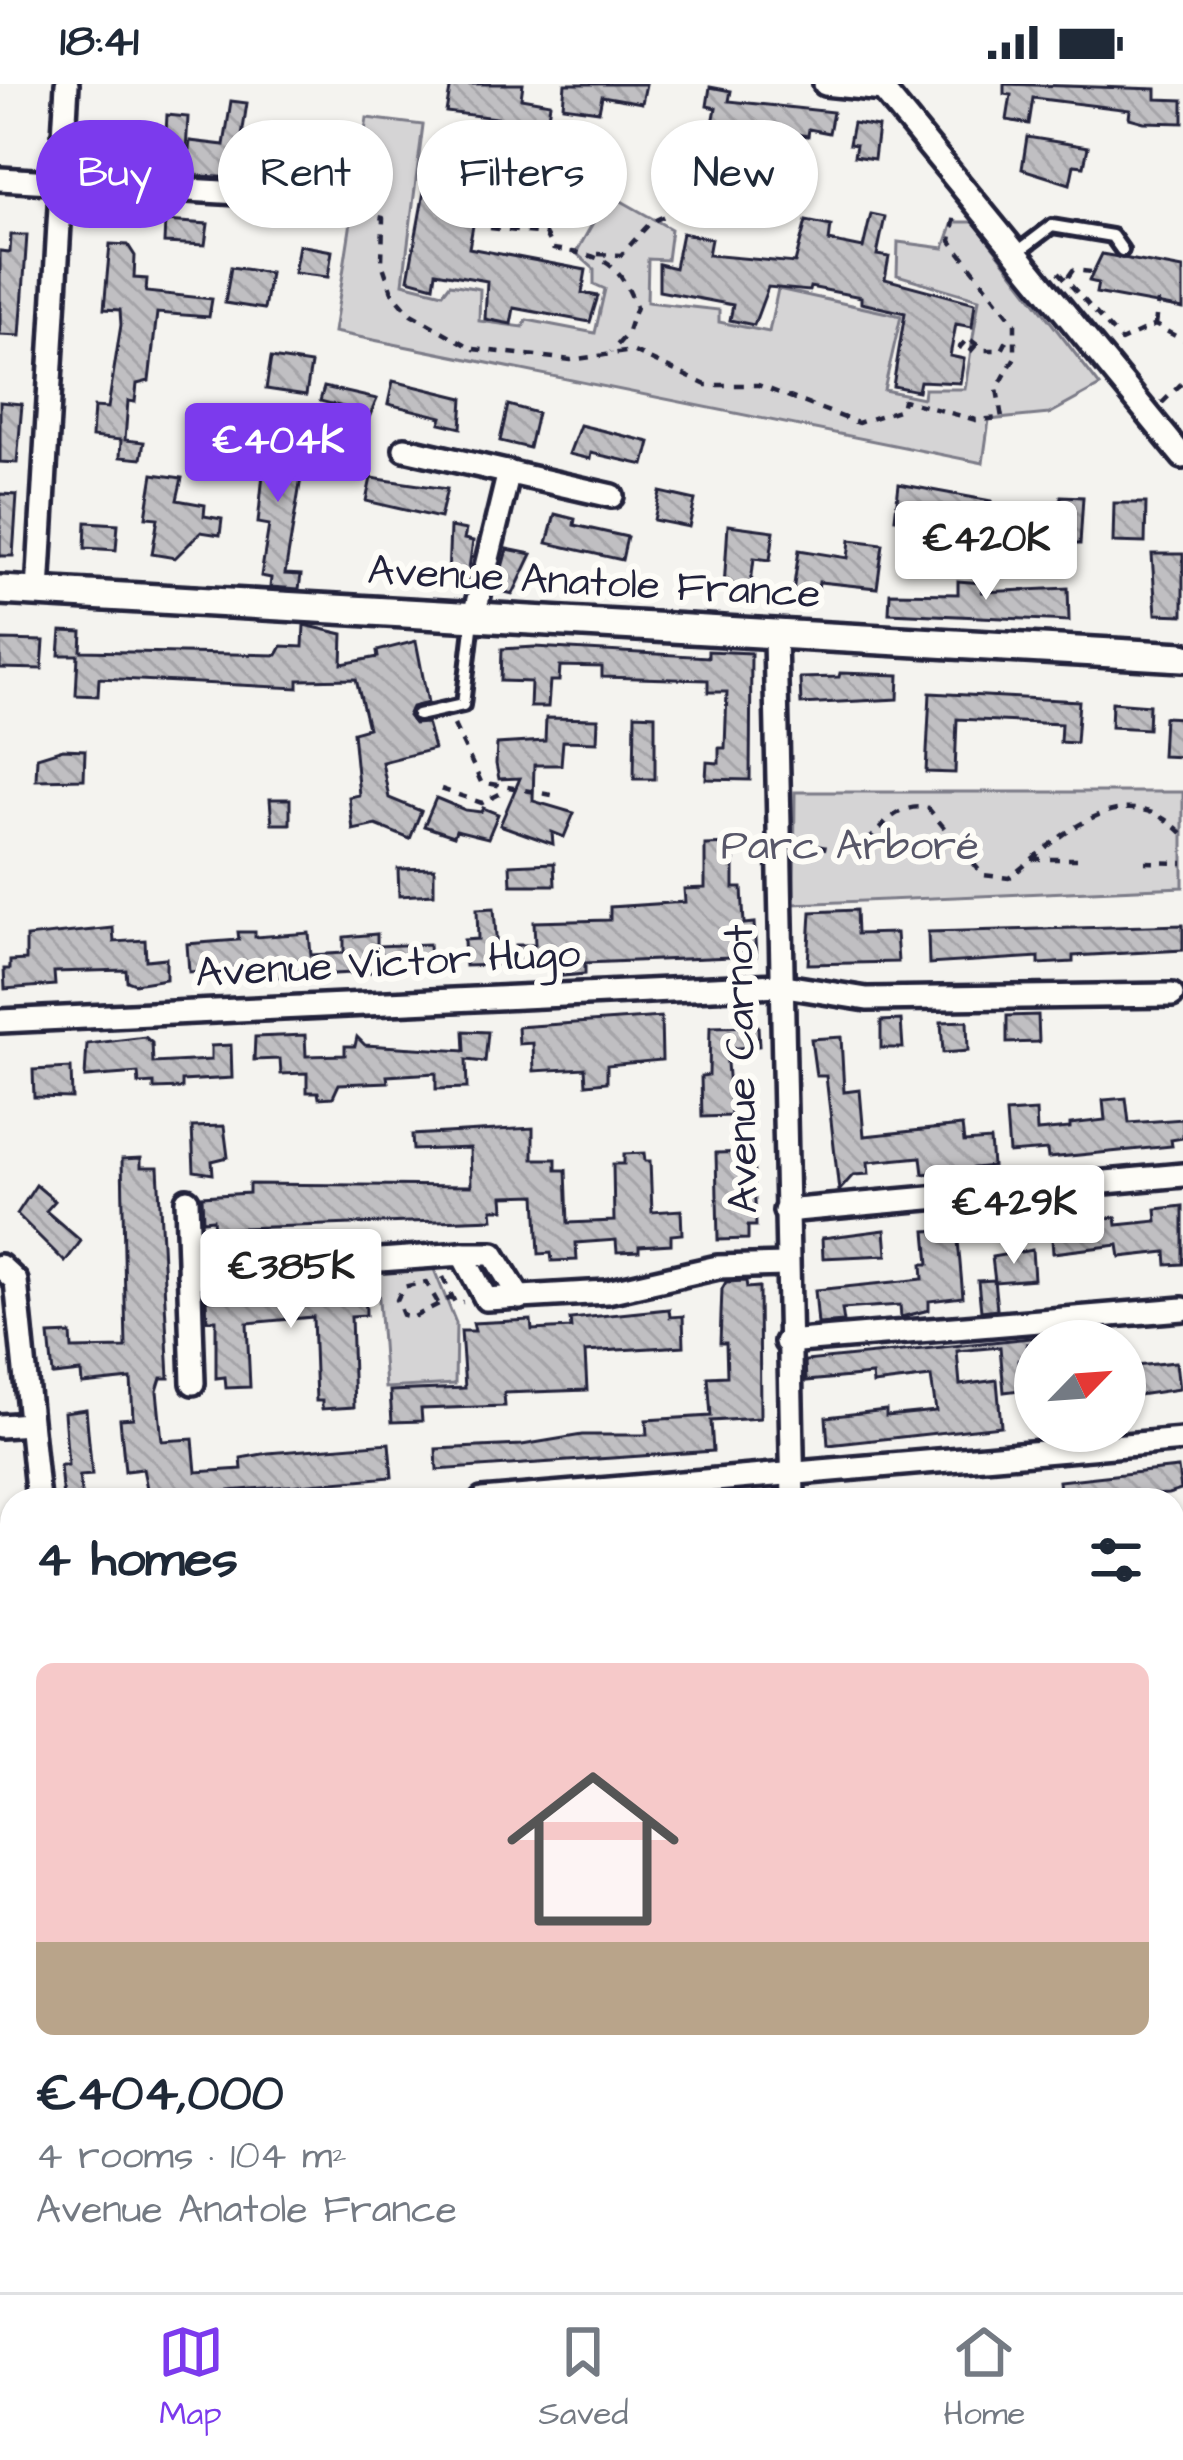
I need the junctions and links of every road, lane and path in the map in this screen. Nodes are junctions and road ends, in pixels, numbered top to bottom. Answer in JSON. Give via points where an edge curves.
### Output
{"nodes":[{"id":1,"x":67,"y":84,"type":"edge"},
{"id":2,"x":825,"y":84,"type":"edge"},
{"id":3,"x":881,"y":87,"type":"edge"},
{"id":4,"x":65,"y":120,"type":"edge"},
{"id":5,"x":0,"y":179,"type":"edge"},
{"id":6,"x":36,"y":181,"type":"edge"},
{"id":7,"x":955,"y":214,"type":"dead end"},
{"id":8,"x":651,"y":223,"type":"edge"},
{"id":9,"x":58,"y":228,"type":"edge"},
{"id":10,"x":383,"y":228,"type":"edge"},
{"id":11,"x":490,"y":228,"type":"dead end"},
{"id":12,"x":1122,"y":250,"type":"dead end"},
{"id":13,"x":598,"y":254,"type":"junction"},
{"id":14,"x":1015,"y":254,"type":"junction"},
{"id":15,"x":1091,"y":272,"type":"dead end"},
{"id":16,"x":1068,"y":277,"type":"junction"},
{"id":17,"x":1042,"y":286,"type":"junction"},
{"id":18,"x":1158,"y":301,"type":"dead end"},
{"id":19,"x":1155,"y":325,"type":"junction"},
{"id":20,"x":1014,"y":328,"type":"junction"},
{"id":21,"x":1183,"y":340,"type":"edge"},
{"id":22,"x":976,"y":345,"type":"dead end"},
{"id":23,"x":611,"y":352,"type":"junction"},
{"id":24,"x":1183,"y":382,"type":"edge"},
{"id":25,"x":1148,"y":414,"type":"junction"},
{"id":26,"x":405,"y":449,"type":"dead end"},
{"id":27,"x":1183,"y":458,"type":"edge"},
{"id":28,"x":509,"y":472,"type":"junction"},
{"id":29,"x":612,"y":496,"type":"dead end"},
{"id":30,"x":0,"y":590,"type":"edge"},
{"id":31,"x":38,"y":592,"type":"junction"},
{"id":32,"x":473,"y":620,"type":"junction"},
{"id":33,"x":775,"y":636,"type":"junction"},
{"id":34,"x":1183,"y":657,"type":"edge"},
{"id":35,"x":446,"y":709,"type":"junction"},
{"id":36,"x":418,"y":716,"type":"dead end"},
{"id":37,"x":442,"y":789,"type":"dead end"},
{"id":38,"x":507,"y":790,"type":"junction"},
{"id":39,"x":557,"y":796,"type":"dead end"},
{"id":40,"x":1183,"y":834,"type":"edge"},
{"id":41,"x":776,"y":841,"type":"junction"},
{"id":42,"x":1032,"y":859,"type":"junction"},
{"id":43,"x":1086,"y":859,"type":"dead end"},
{"id":44,"x":1145,"y":862,"type":"dead end"},
{"id":45,"x":1183,"y":863,"type":"edge"},
{"id":46,"x":779,"y":985,"type":"junction"},
{"id":47,"x":1172,"y":995,"type":"dead end"},
{"id":48,"x":0,"y":1021,"type":"edge"},
{"id":49,"x":1183,"y":1175,"type":"edge"},
{"id":50,"x":187,"y":1199,"type":"dead end"},
{"id":51,"x":784,"y":1211,"type":"junction"},
{"id":52,"x":786,"y":1265,"type":"junction"},
{"id":53,"x":8,"y":1273,"type":"edge"},
{"id":54,"x":189,"y":1274,"type":"junction"},
{"id":55,"x":452,"y":1298,"type":"dead end"},
{"id":56,"x":438,"y":1303,"type":"junction"},
{"id":57,"x":1183,"y":1309,"type":"edge"},
{"id":58,"x":787,"y":1342,"type":"junction"},
{"id":59,"x":193,"y":1383,"type":"dead end"},
{"id":60,"x":30,"y":1424,"type":"junction"},
{"id":61,"x":0,"y":1426,"type":"edge"},
{"id":62,"x":1183,"y":1440,"type":"edge"},
{"id":63,"x":791,"y":1474,"type":"junction"},
{"id":64,"x":37,"y":1488,"type":"edge"},
{"id":65,"x":625,"y":1488,"type":"edge"},
{"id":66,"x":792,"y":1488,"type":"edge"}],
"edges":[{"from":1,"to":4,"type":"street"},
{"from":2,"to":3,"type":"street"},
{"from":3,"to":14,"type":"street"},
{"from":5,"to":6,"type":"street"},
{"from":7,"to":20,"type":"path","via":[[951,241]]},
{"from":8,"to":13,"type":"path","via":[[621,255]]},
{"from":9,"to":31,"type":"street"},
{"from":10,"to":23,"type":"path","via":[[392,292],[411,314],[474,349],[571,360]]},
{"from":11,"to":13,"type":"path","via":[[545,234],[553,249]]},
{"from":12,"to":14,"type":"lane","via":[[1112,236],[1052,226]]},
{"from":13,"to":23,"type":"path","via":[[637,307]]},
{"from":14,"to":17,"type":"street"},
{"from":15,"to":16,"type":"path"},
{"from":16,"to":17,"type":"path","via":[[1062,269]]},
{"from":16,"to":19,"type":"path","via":[[1121,341]]},
{"from":17,"to":25,"type":"street"},
{"from":18,"to":19,"type":"path"},
{"from":19,"to":21,"type":"path"},
{"from":20,"to":22,"type":"path","via":[[1002,350]]},
{"from":20,"to":23,"type":"path","via":[[1015,357],[997,389],[1002,418],[989,419],[903,400],[901,409],[859,423],[758,386],[706,386],[632,351]]},
{"from":24,"to":25,"type":"path"},
{"from":25,"to":27,"type":"street"},
{"from":26,"to":28,"type":"street"},
{"from":28,"to":29,"type":"street"},
{"from":28,"to":32,"type":"street"},
{"from":30,"to":31,"type":"street","name":"Avenue Anatole France"},
{"from":31,"to":32,"type":"street","name":"Avenue Anatole France"},
{"from":32,"to":33,"type":"street","name":"Avenue Anatole France"},
{"from":32,"to":35,"type":"lane","via":[[463,705]]},
{"from":33,"to":34,"type":"street","name":"Avenue Anatole France"},
{"from":33,"to":41,"type":"street","name":"Avenue Carnot"},
{"from":35,"to":36,"type":"lane"},
{"from":35,"to":38,"type":"path","via":[[481,782]]},
{"from":37,"to":38,"type":"path","via":[[482,803]]},
{"from":38,"to":39,"type":"path"},
{"from":40,"to":42,"type":"path","via":[[1160,818],[1108,808]]},
{"from":41,"to":42,"type":"path","via":[[853,853],[911,805],[928,808],[994,880]]},
{"from":41,"to":46,"type":"street","name":"Avenue Carnot"},
{"from":42,"to":43,"type":"path"},
{"from":44,"to":45,"type":"path"},
{"from":46,"to":47,"type":"street","name":"Avenue Victor Hugo","via":[[866,999]]},
{"from":46,"to":48,"type":"street","name":"Avenue Victor Hugo"},
{"from":46,"to":51,"type":"street","name":"Avenue Carnot"},
{"from":49,"to":51,"type":"street"},
{"from":50,"to":54,"type":"street"},
{"from":51,"to":52,"type":"street","name":"Avenue Carnot"},
{"from":52,"to":54,"type":"street","via":[[718,1267],[607,1292],[486,1299],[462,1254]]},
{"from":52,"to":58,"type":"street","name":"Avenue Carnot"},
{"from":53,"to":60,"type":"street"},
{"from":54,"to":59,"type":"street"},
{"from":55,"to":56,"type":"path"},
{"from":56,"to":56,"type":"path","via":[[414,1317],[397,1300],[403,1287],[426,1282]]},
{"from":57,"to":58,"type":"street"},
{"from":58,"to":63,"type":"street","name":"Avenue Carnot"},
{"from":60,"to":61,"type":"street"},
{"from":60,"to":64,"type":"street"},
{"from":62,"to":63,"type":"street"},
{"from":63,"to":65,"type":"street"},
{"from":63,"to":66,"type":"street","name":"Avenue Carnot"}]}
